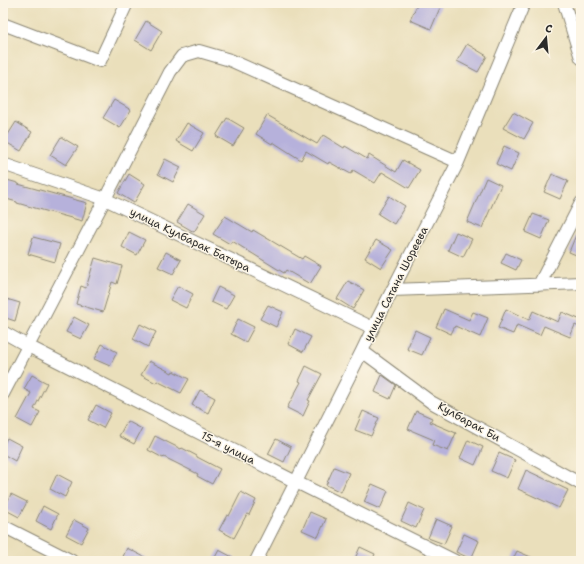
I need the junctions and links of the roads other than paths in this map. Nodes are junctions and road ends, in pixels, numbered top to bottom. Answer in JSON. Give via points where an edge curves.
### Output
{"nodes":[{"id":1,"x":127,"y":3,"type":"edge"},
{"id":2,"x":524,"y":3,"type":"edge"},
{"id":3,"x":564,"y":3,"type":"edge"},
{"id":4,"x":3,"y":24,"type":"edge"},
{"id":5,"x":581,"y":58,"type":"edge"},
{"id":6,"x":458,"y":162,"type":"junction"},
{"id":7,"x":3,"y":164,"type":"edge"},
{"id":8,"x":105,"y":199,"type":"junction"},
{"id":9,"x":581,"y":203,"type":"edge"},
{"id":10,"x":581,"y":283,"type":"edge"},
{"id":11,"x":539,"y":285,"type":"junction"},
{"id":12,"x":392,"y":290,"type":"junction"},
{"id":13,"x":373,"y":328,"type":"junction"},
{"id":14,"x":3,"y":332,"type":"edge"},
{"id":15,"x":28,"y":346,"type":"junction"},
{"id":16,"x":362,"y":351,"type":"junction"},
{"id":17,"x":3,"y":394,"type":"edge"},
{"id":18,"x":296,"y":482,"type":"junction"},
{"id":19,"x":581,"y":484,"type":"edge"},
{"id":20,"x":3,"y":526,"type":"edge"},
{"id":21,"x":72,"y":561,"type":"edge"},
{"id":22,"x":256,"y":561,"type":"edge"},
{"id":23,"x":455,"y":561,"type":"edge"}],
"edges":[{"from":1,"to":4,"type":"street","via":[[100,61]]},
{"from":2,"to":6,"type":"street","name":"улица Сатана Шореева"},
{"from":3,"to":5,"type":"street"},
{"from":6,"to":8,"type":"street","via":[[230,60],[199,51],[182,56],[170,72]]},
{"from":6,"to":12,"type":"street","name":"улица Сатана Шореева"},
{"from":7,"to":8,"type":"street","name":"улица Кулбарак Батыра"},
{"from":8,"to":13,"type":"street","name":"улица Кулбарак Батыра"},
{"from":8,"to":15,"type":"street"},
{"from":9,"to":11,"type":"street"},
{"from":10,"to":11,"type":"street"},
{"from":11,"to":12,"type":"street"},
{"from":12,"to":13,"type":"street","name":"улица Сатана Шореева"},
{"from":13,"to":16,"type":"street","name":"улица Сатана Шореева"},
{"from":14,"to":15,"type":"street","name":"15-я улица"},
{"from":15,"to":17,"type":"street"},
{"from":15,"to":18,"type":"street","name":"15-я улица"},
{"from":16,"to":18,"type":"street","name":"улица Сатана Шореева"},
{"from":16,"to":19,"type":"street","name":"Кулбарак Би","via":[[431,402]]},
{"from":18,"to":22,"type":"street","name":"улица Сатана Шореева"},
{"from":18,"to":23,"type":"street","name":"15-я улица"},
{"from":20,"to":21,"type":"street"}]}
